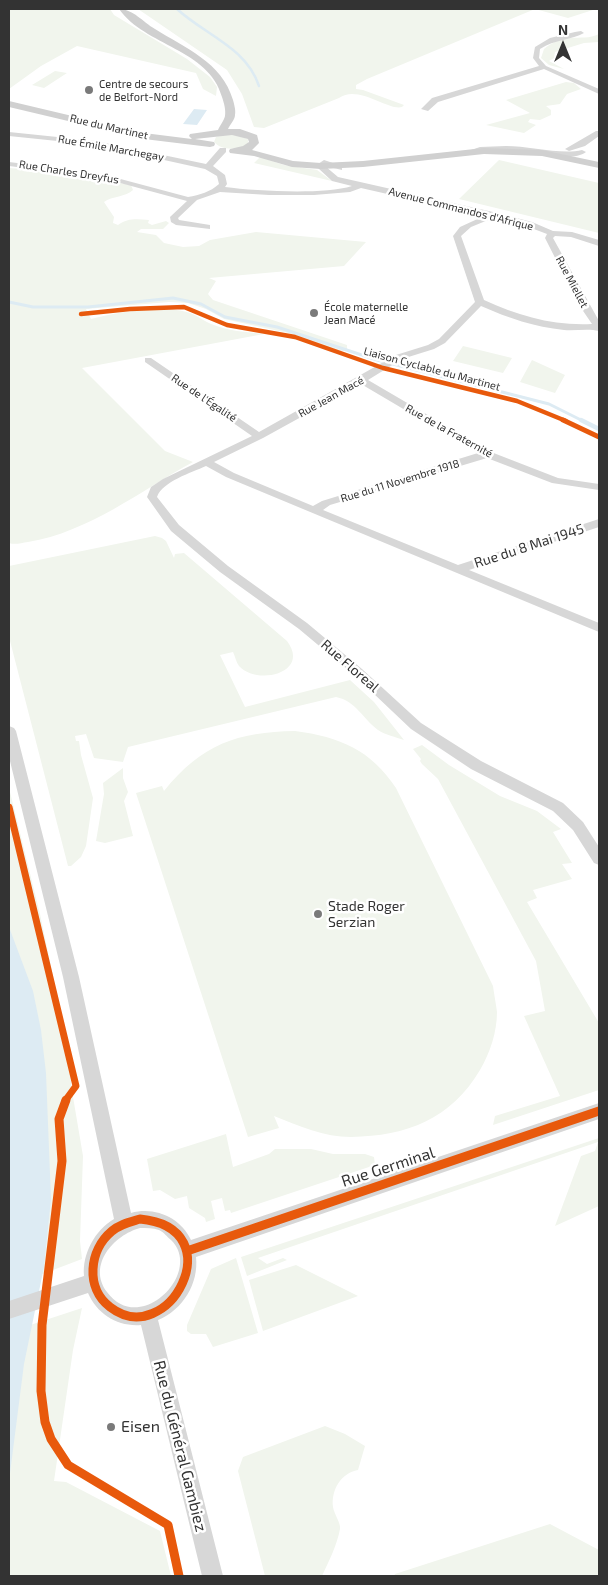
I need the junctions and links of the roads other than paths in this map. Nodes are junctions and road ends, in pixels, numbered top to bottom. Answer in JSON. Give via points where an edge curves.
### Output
{"nodes":[{"id":1,"x":123,"y":9,"type":"edge"},
{"id":2,"x":581,"y":33,"type":"dead end"},
{"id":3,"x":544,"y":68,"type":"junction"},
{"id":4,"x":599,"y":92,"type":"edge"},
{"id":5,"x":9,"y":104,"type":"edge"},
{"id":6,"x":425,"y":109,"type":"dead end"},
{"id":7,"x":230,"y":116,"type":"junction"},
{"id":8,"x":132,"y":132,"type":"junction"},
{"id":9,"x":220,"y":133,"type":"junction"},
{"id":10,"x":245,"y":133,"type":"junction"},
{"id":11,"x":599,"y":133,"type":"edge"},
{"id":12,"x":9,"y":134,"type":"edge"},
{"id":13,"x":254,"y":143,"type":"junction"},
{"id":14,"x":210,"y":144,"type":"junction"},
{"id":15,"x":223,"y":150,"type":"junction"},
{"id":16,"x":234,"y":151,"type":"junction"},
{"id":17,"x":471,"y":151,"type":"junction"},
{"id":18,"x":582,"y":152,"type":"junction"},
{"id":19,"x":599,"y":161,"type":"edge"},
{"id":20,"x":9,"y":164,"type":"edge"},
{"id":21,"x":323,"y":164,"type":"junction"},
{"id":22,"x":599,"y":165,"type":"edge"},
{"id":23,"x":340,"y":166,"type":"junction"},
{"id":24,"x":208,"y":167,"type":"junction"},
{"id":25,"x":341,"y":180,"type":"junction"},
{"id":26,"x":360,"y":185,"type":"junction"},
{"id":27,"x":219,"y":189,"type":"junction"},
{"id":28,"x":196,"y":198,"type":"junction"},
{"id":29,"x":493,"y":215,"type":"junction"},
{"id":30,"x":206,"y":227,"type":"dead end"},
{"id":31,"x":552,"y":233,"type":"junction"},
{"id":32,"x":599,"y":243,"type":"edge"},
{"id":33,"x":480,"y":302,"type":"junction"},
{"id":34,"x":598,"y":328,"type":"edge"},
{"id":35,"x":148,"y":360,"type":"dead end"},
{"id":36,"x":390,"y":363,"type":"joint"},
{"id":37,"x":361,"y":380,"type":"junction"},
{"id":38,"x":259,"y":436,"type":"junction"},
{"id":39,"x":487,"y":454,"type":"junction"},
{"id":40,"x":202,"y":463,"type":"junction"},
{"id":41,"x":599,"y":487,"type":"edge"},
{"id":42,"x":314,"y":510,"type":"junction"},
{"id":43,"x":599,"y":523,"type":"edge"},
{"id":44,"x":459,"y":569,"type":"junction"},
{"id":45,"x":599,"y":628,"type":"edge"},
{"id":46,"x":9,"y":731,"type":"edge"},
{"id":47,"x":599,"y":860,"type":"edge"},
{"id":48,"x":599,"y":1111,"type":"edge"},
{"id":49,"x":124,"y":1223,"type":"junction"},
{"id":50,"x":187,"y":1251,"type":"junction"},
{"id":51,"x":93,"y":1282,"type":"junction"},
{"id":52,"x":9,"y":1310,"type":"edge"},
{"id":53,"x":148,"y":1316,"type":"junction"},
{"id":54,"x":213,"y":1576,"type":"edge"}],
"edges":[{"from":1,"to":7,"type":"main road","via":[[213,71],[226,89]]},
{"from":2,"to":3,"type":"street","via":[[537,48],[536,58]]},
{"from":3,"to":4,"type":"street"},
{"from":3,"to":6,"type":"street","via":[[450,95]]},
{"from":5,"to":8,"type":"main road","name":"Rue du Martinet"},
{"from":7,"to":9,"type":"main road"},
{"from":7,"to":10,"type":"main road"},
{"from":8,"to":9,"type":"main road","via":[[179,136]]},
{"from":8,"to":14,"type":"main road","name":"Rue du Martinet"},
{"from":9,"to":10,"type":"main road"},
{"from":9,"to":14,"type":"main road","via":[[211,138]]},
{"from":10,"to":13,"type":"main road","via":[[253,137]]},
{"from":11,"to":18,"type":"street"},
{"from":12,"to":24,"type":"street","name":"Rue Émile Marchegay","via":[[84,141]]},
{"from":13,"to":16,"type":"main road"},
{"from":13,"to":21,"type":"main road","via":[[281,156]]},
{"from":14,"to":15,"type":"main road"},
{"from":15,"to":16,"type":"main road"},
{"from":15,"to":24,"type":"street"},
{"from":16,"to":21,"type":"main road","via":[[255,153],[292,164]]},
{"from":17,"to":18,"type":"street","via":[[508,148]]},
{"from":17,"to":22,"type":"main road","via":[[542,153]]},
{"from":17,"to":23,"type":"main road"},
{"from":18,"to":19,"type":"main road"},
{"from":18,"to":21,"type":"main road","via":[[486,146]]},
{"from":20,"to":28,"type":"street","name":"Rue Charles Dreyfus","via":[[98,175],[179,198]]},
{"from":21,"to":23,"type":"main road"},
{"from":21,"to":25,"type":"street","via":[[329,175]]},
{"from":23,"to":25,"type":"street"},
{"from":24,"to":27,"type":"street","via":[[222,177],[223,184]]},
{"from":25,"to":26,"type":"street","name":"Avenue Commandos d'Afrique"},
{"from":26,"to":27,"type":"street","via":[[352,189],[306,192]]},
{"from":26,"to":29,"type":"street","name":"Avenue Commandos d'Afrique"},
{"from":27,"to":28,"type":"street","name":"Rue Charles Dreyfus"},
{"from":28,"to":30,"type":"street","via":[[174,220]]},
{"from":29,"to":31,"type":"street","name":"Avenue Commandos d'Afrique"},
{"from":29,"to":33,"type":"street","via":[[469,225],[457,236]]},
{"from":31,"to":32,"type":"street","name":"Avenue Commandos d'Afrique"},
{"from":31,"to":34,"type":"street","name":"Rue Miellet","via":[[549,238]]},
{"from":33,"to":34,"type":"street","via":[[543,325]]},
{"from":33,"to":36,"type":"street","name":"Rue Jean Macé","via":[[442,341]]},
{"from":35,"to":38,"type":"street","name":"Rue de l'Égalité","via":[[208,397]]},
{"from":36,"to":37,"type":"street","name":"Rue Jean Macé"},
{"from":37,"to":38,"type":"street","name":"Rue Jean Macé"},
{"from":37,"to":39,"type":"street","name":"Rue de la Fraternité"},
{"from":38,"to":40,"type":"street","name":"Rue Jean Macé"},
{"from":39,"to":41,"type":"street","name":"Rue de la Fraternité","via":[[556,481]]},
{"from":39,"to":42,"type":"street","name":"Rue du 11 Novembre 1918","via":[[326,503]]},
{"from":40,"to":42,"type":"street"},
{"from":40,"to":47,"type":"street","name":"Rue Floreal","via":[[166,481],[152,493],[156,506],[175,528],[224,569],[303,626],[416,726],[476,765],[558,807],[578,826]]},
{"from":42,"to":44,"type":"street"},
{"from":43,"to":44,"type":"street","name":"Rue du 8 Mai 1945"},
{"from":44,"to":45,"type":"street"},
{"from":46,"to":49,"type":"street","via":[[71,977]]},
{"from":48,"to":50,"type":"street","name":"Rue Germinal"},
{"from":49,"to":50,"type":"street","via":[[155,1220],[169,1226]]},
{"from":49,"to":51,"type":"street","via":[[101,1244],[94,1258]]},
{"from":50,"to":53,"type":"street","via":[[188,1267],[176,1298]]},
{"from":51,"to":52,"type":"street"},
{"from":51,"to":53,"type":"street","via":[[98,1295],[119,1314]]},
{"from":53,"to":54,"type":"street","name":"Rue du Général Gambiez"}]}
